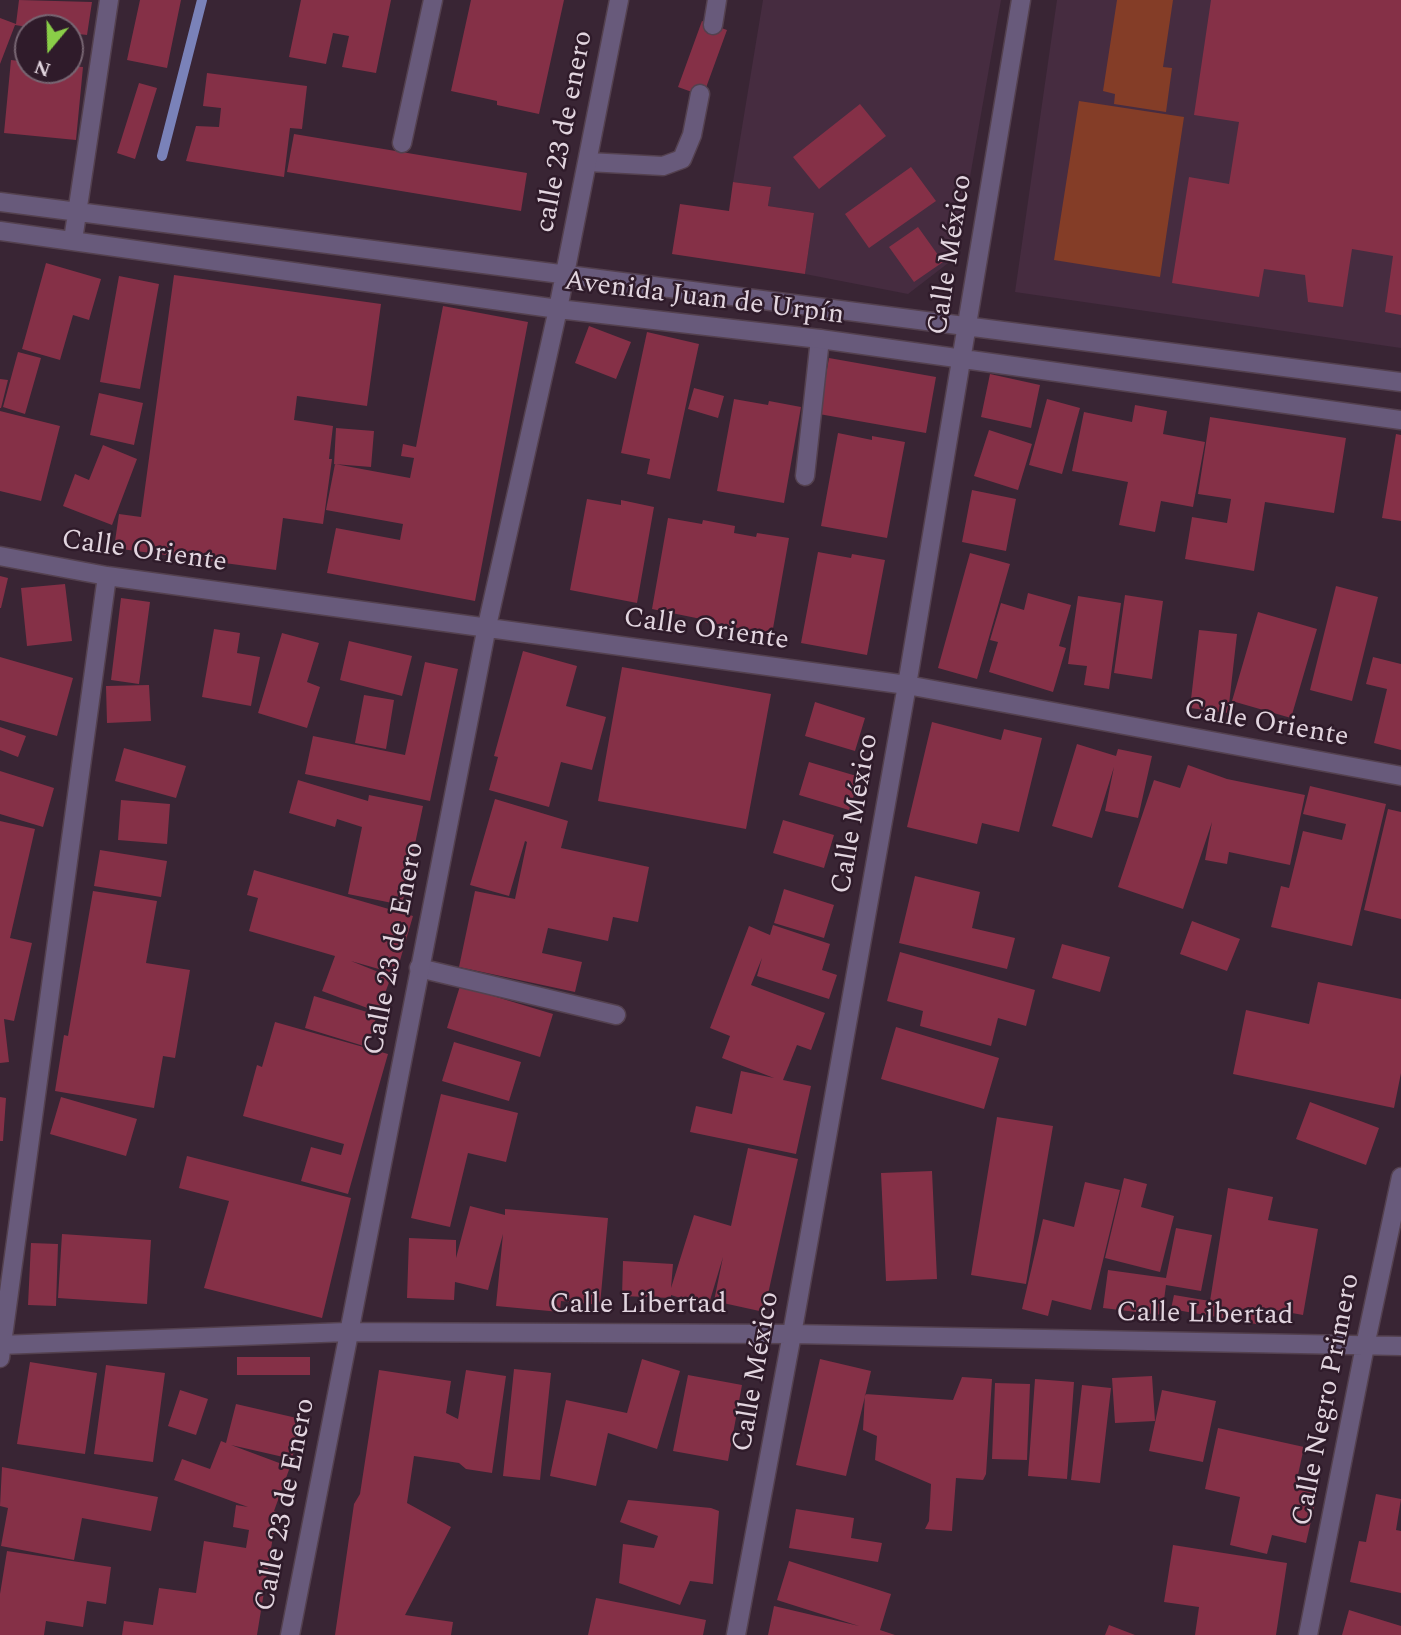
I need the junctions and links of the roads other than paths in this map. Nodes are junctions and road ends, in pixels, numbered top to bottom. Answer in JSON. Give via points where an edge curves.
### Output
{"nodes":[{"id":1,"x":110,"y":0,"type":"edge"},
{"id":2,"x":433,"y":0,"type":"edge"},
{"id":3,"x":619,"y":0,"type":"edge"},
{"id":4,"x":717,"y":0,"type":"edge"},
{"id":5,"x":1021,"y":0,"type":"edge"},
{"id":6,"x":713,"y":25,"type":"dead end"},
{"id":7,"x":700,"y":94,"type":"dead end"},
{"id":8,"x":402,"y":143,"type":"dead end"},
{"id":9,"x":588,"y":162,"type":"junction"},
{"id":10,"x":0,"y":202,"type":"edge"},
{"id":11,"x":76,"y":212,"type":"junction"},
{"id":12,"x":0,"y":231,"type":"edge"},
{"id":13,"x":73,"y":240,"type":"junction"},
{"id":14,"x":564,"y":275,"type":"junction"},
{"id":15,"x":558,"y":309,"type":"junction"},
{"id":16,"x":965,"y":327,"type":"junction"},
{"id":17,"x":820,"y":339,"type":"junction"},
{"id":18,"x":962,"y":360,"type":"junction"},
{"id":19,"x":1401,"y":382,"type":"edge"},
{"id":20,"x":1401,"y":419,"type":"edge"},
{"id":21,"x":806,"y":476,"type":"dead end"},
{"id":22,"x":0,"y":556,"type":"edge"},
{"id":23,"x":107,"y":576,"type":"junction"},
{"id":24,"x":487,"y":626,"type":"junction"},
{"id":25,"x":906,"y":685,"type":"junction"},
{"id":26,"x":1401,"y":776,"type":"edge"},
{"id":27,"x":419,"y":968,"type":"junction"},
{"id":28,"x":616,"y":1015,"type":"dead end"},
{"id":29,"x":1401,"y":1177,"type":"edge"},
{"id":30,"x":347,"y":1332,"type":"junction"},
{"id":31,"x":792,"y":1334,"type":"junction"},
{"id":32,"x":1365,"y":1346,"type":"junction"},
{"id":33,"x":1401,"y":1346,"type":"edge"},
{"id":34,"x":1,"y":1349,"type":"edge"},
{"id":35,"x":289,"y":1635,"type":"edge"},
{"id":36,"x":736,"y":1635,"type":"edge"},
{"id":37,"x":1308,"y":1635,"type":"edge"}],
"edges":[{"from":1,"to":11,"type":"street"},
{"from":2,"to":8,"type":"street"},
{"from":3,"to":9,"type":"street","name":"calle 23 de enero"},
{"from":4,"to":6,"type":"street"},
{"from":5,"to":16,"type":"street","name":"Calle México"},
{"from":7,"to":9,"type":"street","via":[[682,159],[663,166]]},
{"from":9,"to":14,"type":"street","name":"calle 23 de enero"},
{"from":10,"to":11,"type":"street","name":"Avenida Juan de Urpín"},
{"from":11,"to":13,"type":"street"},
{"from":11,"to":14,"type":"street","name":"Avenida Juan de Urpín"},
{"from":12,"to":13,"type":"street","name":"Avenida Juan de Urpín"},
{"from":13,"to":15,"type":"street","name":"Avenida Juan de Urpín"},
{"from":14,"to":15,"type":"street","name":"Calle 23 de Enero"},
{"from":14,"to":16,"type":"street","name":"Avenida Juan de Urpín"},
{"from":15,"to":17,"type":"street","name":"Avenida Juan de Urpín"},
{"from":15,"to":24,"type":"street","name":"Calle 23 de Enero"},
{"from":16,"to":18,"type":"street","name":"Calle México"},
{"from":16,"to":19,"type":"street","name":"Avenida Juan de Urpín"},
{"from":17,"to":18,"type":"street","name":"Avenida Juan de Urpín"},
{"from":17,"to":21,"type":"street"},
{"from":18,"to":20,"type":"street","name":"Avenida Juan de Urpín"},
{"from":18,"to":25,"type":"street","name":"Calle México"},
{"from":22,"to":23,"type":"street","name":"Calle Oriente"},
{"from":23,"to":24,"type":"street","name":"Calle Oriente"},
{"from":23,"to":34,"type":"street"},
{"from":24,"to":25,"type":"street","name":"Calle Oriente"},
{"from":24,"to":27,"type":"street","name":"Calle 23 de Enero"},
{"from":25,"to":26,"type":"street","name":"Calle Oriente"},
{"from":25,"to":31,"type":"street","name":"Calle México"},
{"from":27,"to":28,"type":"street"},
{"from":27,"to":30,"type":"street","name":"Calle 23 de Enero"},
{"from":29,"to":32,"type":"street","name":"Calle Negro Primero"},
{"from":30,"to":31,"type":"street","name":"Calle Libertad"},
{"from":30,"to":34,"type":"street","name":"Calle Libertad"},
{"from":30,"to":35,"type":"street","name":"Calle 23 de Enero"},
{"from":31,"to":32,"type":"street","name":"Calle Libertad"},
{"from":31,"to":36,"type":"street","name":"Calle México"},
{"from":32,"to":33,"type":"street","name":"Calle Libertad"},
{"from":32,"to":37,"type":"street","name":"Calle Negro Primero"}]}
